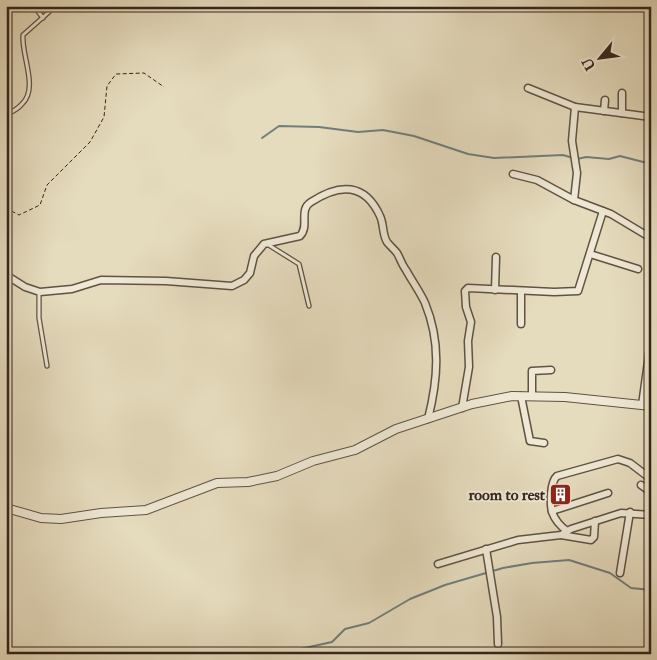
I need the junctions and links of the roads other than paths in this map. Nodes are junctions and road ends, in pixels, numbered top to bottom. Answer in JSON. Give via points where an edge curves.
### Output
{"nodes":[{"id":1,"x":34,"y":6,"type":"edge"},
{"id":2,"x":52,"y":6,"type":"edge"},
{"id":3,"x":42,"y":18,"type":"junction"},
{"id":4,"x":528,"y":88,"type":"dead end"},
{"id":5,"x":622,"y":94,"type":"dead end"},
{"id":6,"x":605,"y":100,"type":"dead end"},
{"id":7,"x":575,"y":107,"type":"junction"},
{"id":8,"x":604,"y":111,"type":"junction"},
{"id":9,"x":622,"y":113,"type":"junction"},
{"id":10,"x":6,"y":115,"type":"edge"},
{"id":11,"x":651,"y":117,"type":"edge"},
{"id":12,"x":513,"y":174,"type":"dead end"},
{"id":13,"x":574,"y":200,"type":"junction"},
{"id":14,"x":603,"y":211,"type":"junction"},
{"id":15,"x":651,"y":238,"type":"edge"},
{"id":16,"x":270,"y":242,"type":"junction"},
{"id":17,"x":278,"y":251,"type":"junction"},
{"id":18,"x":590,"y":254,"type":"junction"},
{"id":19,"x":496,"y":257,"type":"dead end"},
{"id":20,"x":638,"y":269,"type":"dead end"},
{"id":21,"x":6,"y":275,"type":"edge"},
{"id":22,"x":495,"y":290,"type":"junction"},
{"id":23,"x":521,"y":291,"type":"junction"},
{"id":24,"x":39,"y":292,"type":"junction"},
{"id":25,"x":309,"y":306,"type":"dead end"},
{"id":26,"x":521,"y":324,"type":"dead end"},
{"id":27,"x":651,"y":340,"type":"edge"},
{"id":28,"x":47,"y":366,"type":"dead end"},
{"id":29,"x":551,"y":370,"type":"dead end"},
{"id":30,"x":521,"y":396,"type":"junction"},
{"id":31,"x":532,"y":396,"type":"junction"},
{"id":32,"x":642,"y":405,"type":"junction"},
{"id":33,"x":651,"y":406,"type":"edge"},
{"id":34,"x":462,"y":408,"type":"junction"},
{"id":35,"x":428,"y":419,"type":"junction"},
{"id":36,"x":544,"y":443,"type":"dead end"},
{"id":37,"x":651,"y":479,"type":"edge"},
{"id":38,"x":641,"y":485,"type":"dead end"},
{"id":39,"x":651,"y":492,"type":"edge"},
{"id":40,"x":608,"y":493,"type":"dead end"},
{"id":41,"x":6,"y":508,"type":"edge"},
{"id":42,"x":552,"y":511,"type":"junction"},
{"id":43,"x":630,"y":512,"type":"junction"},
{"id":44,"x":651,"y":515,"type":"edge"},
{"id":45,"x":595,"y":521,"type":"junction"},
{"id":46,"x":564,"y":533,"type":"junction"},
{"id":47,"x":486,"y":549,"type":"junction"},
{"id":48,"x":438,"y":564,"type":"dead end"},
{"id":49,"x":620,"y":573,"type":"dead end"},
{"id":50,"x":498,"y":644,"type":"dead end"}],
"edges":[{"from":1,"to":3,"type":"lane"},
{"from":2,"to":3,"type":"lane"},
{"from":3,"to":10,"type":"lane","via":[[23,36],[28,96],[23,104]]},
{"from":4,"to":7,"type":"street"},
{"from":5,"to":9,"type":"street"},
{"from":6,"to":8,"type":"street"},
{"from":7,"to":8,"type":"street"},
{"from":7,"to":13,"type":"street","via":[[572,141],[577,173]]},
{"from":8,"to":9,"type":"street"},
{"from":9,"to":11,"type":"street"},
{"from":12,"to":13,"type":"street","via":[[537,180]]},
{"from":13,"to":14,"type":"street"},
{"from":14,"to":15,"type":"street"},
{"from":14,"to":18,"type":"street"},
{"from":16,"to":17,"type":"lane"},
{"from":16,"to":17,"type":"lane"},
{"from":16,"to":24,"type":"street","via":[[254,256],[250,273],[244,280],[232,286],[101,280],[72,289]]},
{"from":16,"to":35,"type":"street","via":[[300,236],[305,230],[306,207],[328,194],[351,188],[371,200],[387,242],[397,254],[429,314],[438,365]]},
{"from":17,"to":25,"type":"lane","via":[[299,264]]},
{"from":18,"to":20,"type":"street"},
{"from":18,"to":23,"type":"street","via":[[578,291]]},
{"from":19,"to":22,"type":"street"},
{"from":21,"to":24,"type":"street"},
{"from":22,"to":23,"type":"street"},
{"from":22,"to":34,"type":"street","via":[[468,288],[465,291],[471,322],[469,367]]},
{"from":23,"to":26,"type":"street"},
{"from":24,"to":28,"type":"lane","via":[[39,318]]},
{"from":27,"to":32,"type":"street"},
{"from":29,"to":31,"type":"street","via":[[532,371]]},
{"from":30,"to":31,"type":"street"},
{"from":30,"to":34,"type":"street"},
{"from":30,"to":36,"type":"street","via":[[530,441]]},
{"from":31,"to":32,"type":"street"},
{"from":32,"to":33,"type":"street"},
{"from":34,"to":35,"type":"street"},
{"from":35,"to":41,"type":"street","via":[[396,429],[355,450],[325,457],[276,476],[248,482],[217,482],[146,510],[61,519],[41,518]]},
{"from":37,"to":42,"type":"street","via":[[630,463],[618,459],[557,476],[552,482]]},
{"from":38,"to":39,"type":"street"},
{"from":40,"to":42,"type":"street"},
{"from":42,"to":46,"type":"street"},
{"from":43,"to":44,"type":"street"},
{"from":43,"to":45,"type":"street"},
{"from":43,"to":49,"type":"street"},
{"from":45,"to":46,"type":"street"},
{"from":45,"to":46,"type":"street","via":[[591,540]]},
{"from":46,"to":47,"type":"street"},
{"from":47,"to":48,"type":"street"},
{"from":47,"to":50,"type":"street"}]}
